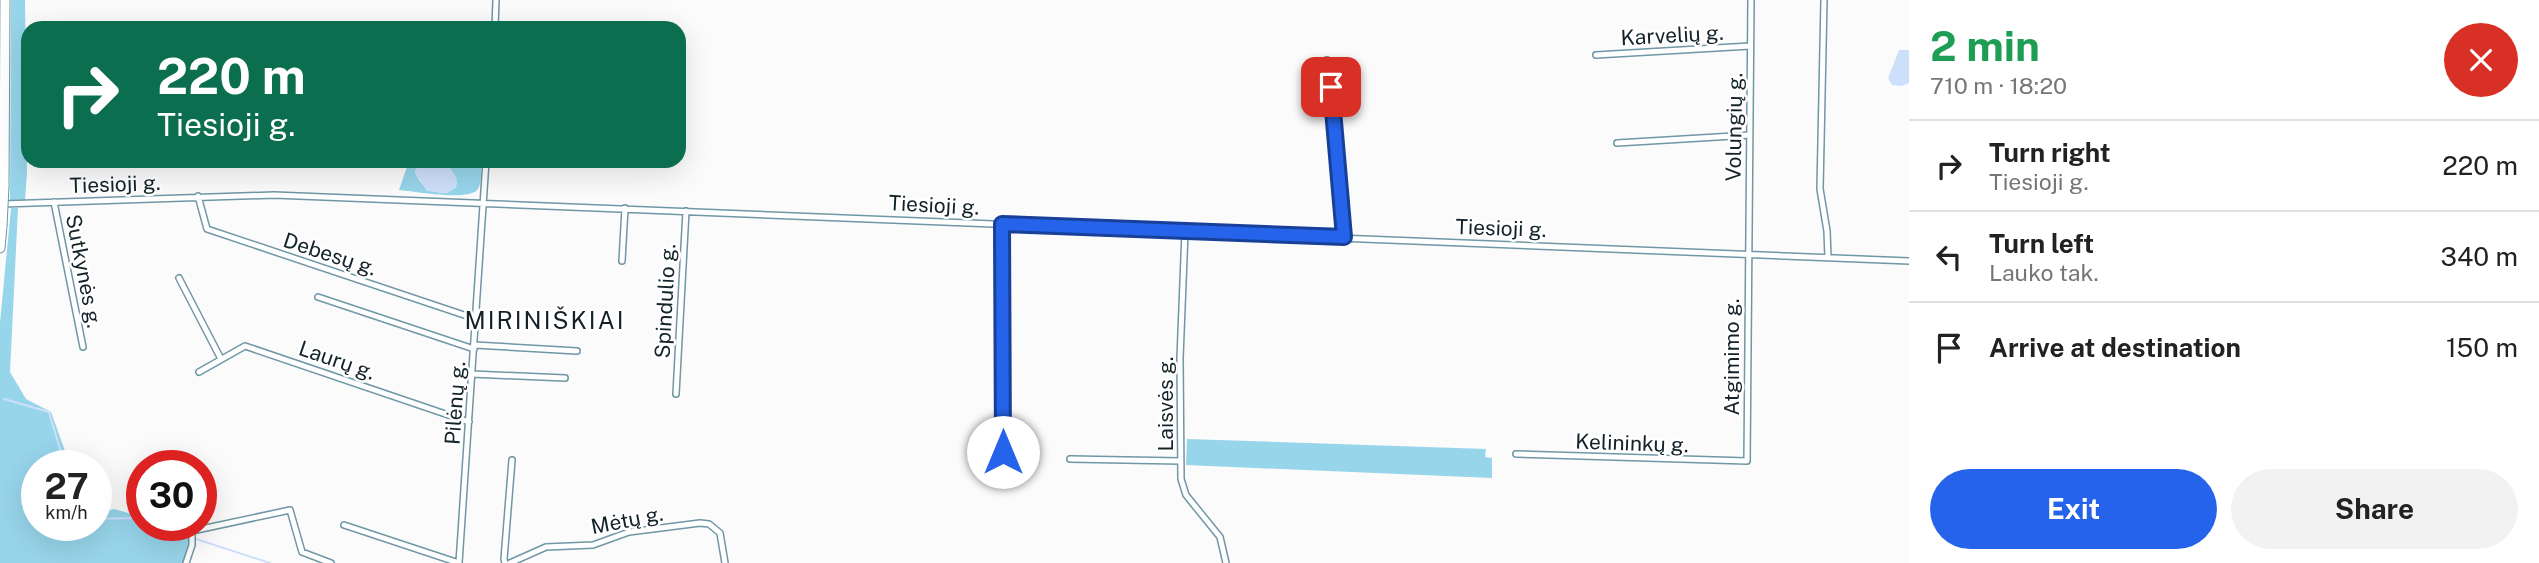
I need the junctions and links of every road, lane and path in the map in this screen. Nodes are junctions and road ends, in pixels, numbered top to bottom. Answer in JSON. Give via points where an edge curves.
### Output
{"nodes":[{"id":1,"x":5,"y":0,"type":"edge"},
{"id":2,"x":496,"y":0,"type":"edge"},
{"id":3,"x":1751,"y":0,"type":"edge"},
{"id":4,"x":1824,"y":0,"type":"edge"},
{"id":5,"x":495,"y":21,"type":"edge"},
{"id":6,"x":1750,"y":46,"type":"junction"},
{"id":7,"x":1596,"y":55,"type":"dead end"},
{"id":8,"x":1327,"y":60,"type":"dead end"},
{"id":9,"x":1749,"y":135,"type":"junction"},
{"id":10,"x":1617,"y":143,"type":"dead end"},
{"id":11,"x":485,"y":168,"type":"edge"},
{"id":12,"x":198,"y":196,"type":"junction"},
{"id":13,"x":54,"y":201,"type":"junction"},
{"id":14,"x":483,"y":202,"type":"junction"},
{"id":15,"x":0,"y":204,"type":"edge"},
{"id":16,"x":625,"y":208,"type":"junction"},
{"id":17,"x":686,"y":211,"type":"junction"},
{"id":18,"x":1002,"y":224,"type":"junction"},
{"id":19,"x":1185,"y":232,"type":"junction"},
{"id":20,"x":1344,"y":237,"type":"junction"},
{"id":21,"x":0,"y":248,"type":"edge"},
{"id":22,"x":1748,"y":253,"type":"junction"},
{"id":23,"x":1828,"y":257,"type":"junction"},
{"id":24,"x":622,"y":261,"type":"dead end"},
{"id":25,"x":1909,"y":261,"type":"edge"},
{"id":26,"x":179,"y":278,"type":"dead end"},
{"id":27,"x":318,"y":298,"type":"dead end"},
{"id":28,"x":476,"y":319,"type":"junction"},
{"id":29,"x":83,"y":347,"type":"dead end"},
{"id":30,"x":474,"y":347,"type":"junction"},
{"id":31,"x":577,"y":351,"type":"dead end"},
{"id":32,"x":221,"y":359,"type":"junction"},
{"id":33,"x":199,"y":372,"type":"dead end"},
{"id":34,"x":472,"y":374,"type":"junction"},
{"id":35,"x":565,"y":378,"type":"dead end"},
{"id":36,"x":676,"y":394,"type":"dead end"},
{"id":37,"x":469,"y":422,"type":"junction"},
{"id":38,"x":1003,"y":452,"type":"dead end"},
{"id":39,"x":1516,"y":454,"type":"dead end"},
{"id":40,"x":1070,"y":459,"type":"dead end"},
{"id":41,"x":512,"y":460,"type":"dead end"},
{"id":42,"x":1180,"y":461,"type":"junction"},
{"id":43,"x":1746,"y":461,"type":"joint"},
{"id":44,"x":217,"y":525,"type":"edge"},
{"id":45,"x":344,"y":525,"type":"dead end"},
{"id":46,"x":192,"y":541,"type":"edge"},
{"id":47,"x":186,"y":563,"type":"edge"},
{"id":48,"x":331,"y":563,"type":"edge"},
{"id":49,"x":459,"y":563,"type":"edge"},
{"id":50,"x":508,"y":563,"type":"edge"},
{"id":51,"x":725,"y":563,"type":"edge"},
{"id":52,"x":1226,"y":563,"type":"edge"}],
"edges":[{"from":1,"to":21,"type":"highway","bridge":true},
{"from":2,"to":5,"type":"street"},
{"from":3,"to":6,"type":"street","name":"Volungių g."},
{"from":4,"to":23,"type":"street","via":[[1821,189]]},
{"from":6,"to":7,"type":"street","name":"Karvelių g."},
{"from":6,"to":9,"type":"street","name":"Volungių g."},
{"from":8,"to":20,"type":"street"},
{"from":9,"to":10,"type":"street"},
{"from":9,"to":22,"type":"street","name":"Volungių g."},
{"from":11,"to":14,"type":"street","name":"Pilėnų g."},
{"from":12,"to":13,"type":"street","name":"Tiesioji g."},
{"from":12,"to":14,"type":"street","name":"Tiesioji g."},
{"from":12,"to":28,"type":"street","name":"Debesų g.","via":[[207,229]]},
{"from":13,"to":15,"type":"street","name":"Tiesioji g."},
{"from":13,"to":29,"type":"street","name":"Sutkynės g."},
{"from":14,"to":16,"type":"street","name":"Tiesioji g."},
{"from":14,"to":28,"type":"street","name":"Pilėnų g."},
{"from":16,"to":17,"type":"street","name":"Tiesioji g."},
{"from":16,"to":24,"type":"street"},
{"from":17,"to":18,"type":"street","name":"Tiesioji g."},
{"from":17,"to":36,"type":"street","name":"Spindulio g."},
{"from":18,"to":19,"type":"street","name":"Tiesioji g."},
{"from":18,"to":38,"type":"street"},
{"from":19,"to":20,"type":"street","name":"Tiesioji g."},
{"from":19,"to":42,"type":"street","name":"Laisvės g."},
{"from":20,"to":22,"type":"street","name":"Tiesioji g."},
{"from":22,"to":23,"type":"street","name":"Tiesioji g."},
{"from":22,"to":43,"type":"street","name":"Atgimimo g."},
{"from":23,"to":25,"type":"street","name":"Tiesioji g."},
{"from":26,"to":32,"type":"street"},
{"from":27,"to":30,"type":"street"},
{"from":28,"to":30,"type":"street","name":"Pilėnų g."},
{"from":30,"to":31,"type":"street"},
{"from":30,"to":34,"type":"street","name":"Pilėnų g."},
{"from":32,"to":33,"type":"street","name":"Laurų g."},
{"from":32,"to":37,"type":"street","name":"Laurų g.","via":[[245,345]]},
{"from":34,"to":35,"type":"street"},
{"from":34,"to":37,"type":"street","name":"Pilėnų g."},
{"from":37,"to":49,"type":"street","name":"Pilėnų g."},
{"from":39,"to":43,"type":"street","name":"Kelininkų g."},
{"from":40,"to":42,"type":"street"},
{"from":41,"to":50,"type":"street"},
{"from":42,"to":52,"type":"street","name":"Laisvės g.","via":[[1183,488],[1220,537]]},
{"from":44,"to":48,"type":"street","via":[[290,510],[302,552]]},
{"from":45,"to":49,"type":"street"},
{"from":46,"to":47,"type":"street"},
{"from":50,"to":51,"type":"street","name":"Mėtų g.","via":[[546,547],[593,545],[629,532],[700,523],[720,533]]}]}
